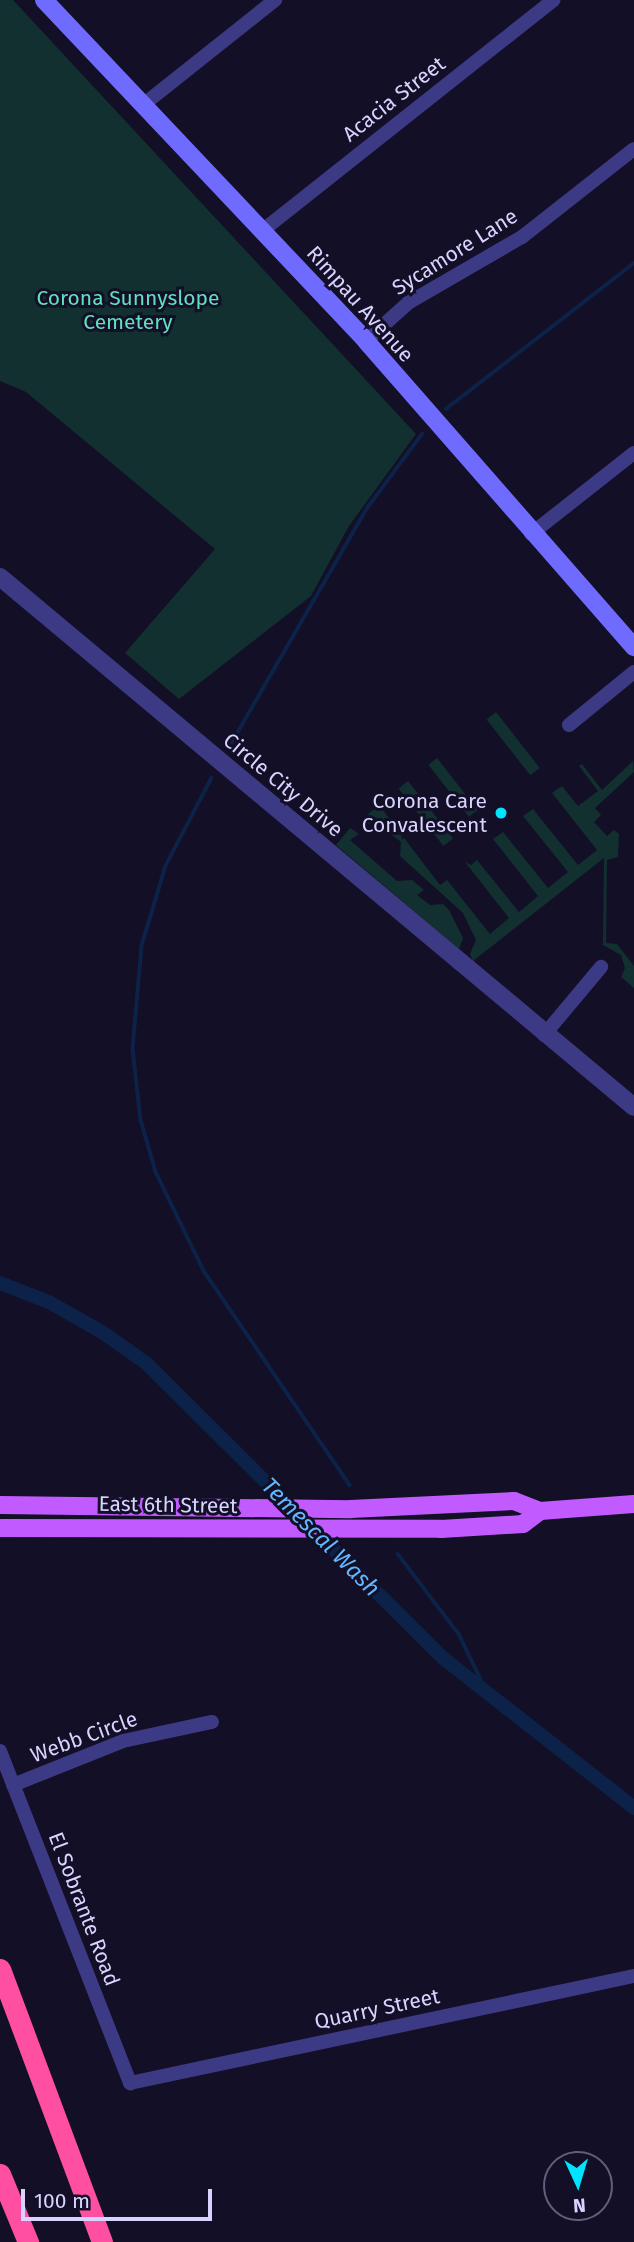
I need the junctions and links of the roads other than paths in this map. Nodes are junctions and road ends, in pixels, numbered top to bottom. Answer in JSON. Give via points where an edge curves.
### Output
{"nodes":[{"id":1,"x":44,"y":0,"type":"edge"},
{"id":2,"x":275,"y":0,"type":"edge"},
{"id":3,"x":553,"y":0,"type":"edge"},
{"id":4,"x":143,"y":105,"type":"junction"},
{"id":5,"x":634,"y":149,"type":"edge"},
{"id":6,"x":262,"y":231,"type":"junction"},
{"id":7,"x":366,"y":341,"type":"junction"},
{"id":8,"x":634,"y":453,"type":"edge"},
{"id":9,"x":531,"y":534,"type":"junction"},
{"id":10,"x":0,"y":577,"type":"edge"},
{"id":11,"x":634,"y":647,"type":"edge"},
{"id":12,"x":634,"y":672,"type":"edge"},
{"id":13,"x":569,"y":725,"type":"dead end"},
{"id":14,"x":601,"y":967,"type":"dead end"},
{"id":15,"x":544,"y":1035,"type":"junction"},
{"id":16,"x":634,"y":1107,"type":"edge"},
{"id":17,"x":634,"y":1504,"type":"edge"},
{"id":18,"x":0,"y":1505,"type":"edge"},
{"id":19,"x":540,"y":1511,"type":"junction"},
{"id":20,"x":0,"y":1528,"type":"edge"},
{"id":21,"x":212,"y":1722,"type":"dead end"},
{"id":22,"x":0,"y":1751,"type":"edge"},
{"id":23,"x":13,"y":1785,"type":"junction"},
{"id":24,"x":0,"y":1969,"type":"edge"},
{"id":25,"x":634,"y":1976,"type":"edge"},
{"id":26,"x":130,"y":2083,"type":"joint"},
{"id":27,"x":0,"y":2175,"type":"edge"},
{"id":28,"x":17,"y":2242,"type":"edge"},
{"id":29,"x":27,"y":2242,"type":"edge"},
{"id":30,"x":102,"y":2242,"type":"edge"}],
"edges":[{"from":1,"to":4,"type":"main road","name":"Rimpau Avenue"},
{"from":2,"to":4,"type":"street"},
{"from":3,"to":6,"type":"street","name":"Acacia Street"},
{"from":4,"to":6,"type":"main road","name":"Rimpau Avenue"},
{"from":5,"to":7,"type":"street","name":"Sycamore Lane","via":[[522,237],[408,303]]},
{"from":6,"to":7,"type":"main road","name":"Rimpau Avenue"},
{"from":7,"to":9,"type":"main road","name":"Rimpau Avenue"},
{"from":8,"to":9,"type":"street"},
{"from":9,"to":11,"type":"main road","name":"Rimpau Avenue"},
{"from":10,"to":15,"type":"street","name":"Circle City Drive"},
{"from":12,"to":13,"type":"street"},
{"from":14,"to":15,"type":"street"},
{"from":15,"to":16,"type":"street","name":"Circle City Drive"},
{"from":17,"to":19,"type":"main road","name":"East 6th Street"},
{"from":18,"to":19,"type":"main road","name":"East 6th Street","via":[[344,1509],[514,1501]]},
{"from":19,"to":20,"type":"main road","name":"East 6th Street","via":[[523,1524],[362,1530]]},
{"from":21,"to":23,"type":"street","name":"Webb Circle","via":[[123,1741]]},
{"from":22,"to":23,"type":"street","name":"El Sobrante Road"},
{"from":23,"to":26,"type":"street","name":"El Sobrante Road"},
{"from":24,"to":30,"type":"highway"},
{"from":25,"to":26,"type":"street","name":"Quarry Street"},
{"from":27,"to":28,"type":"highway"},
{"from":27,"to":29,"type":"highway"}]}
